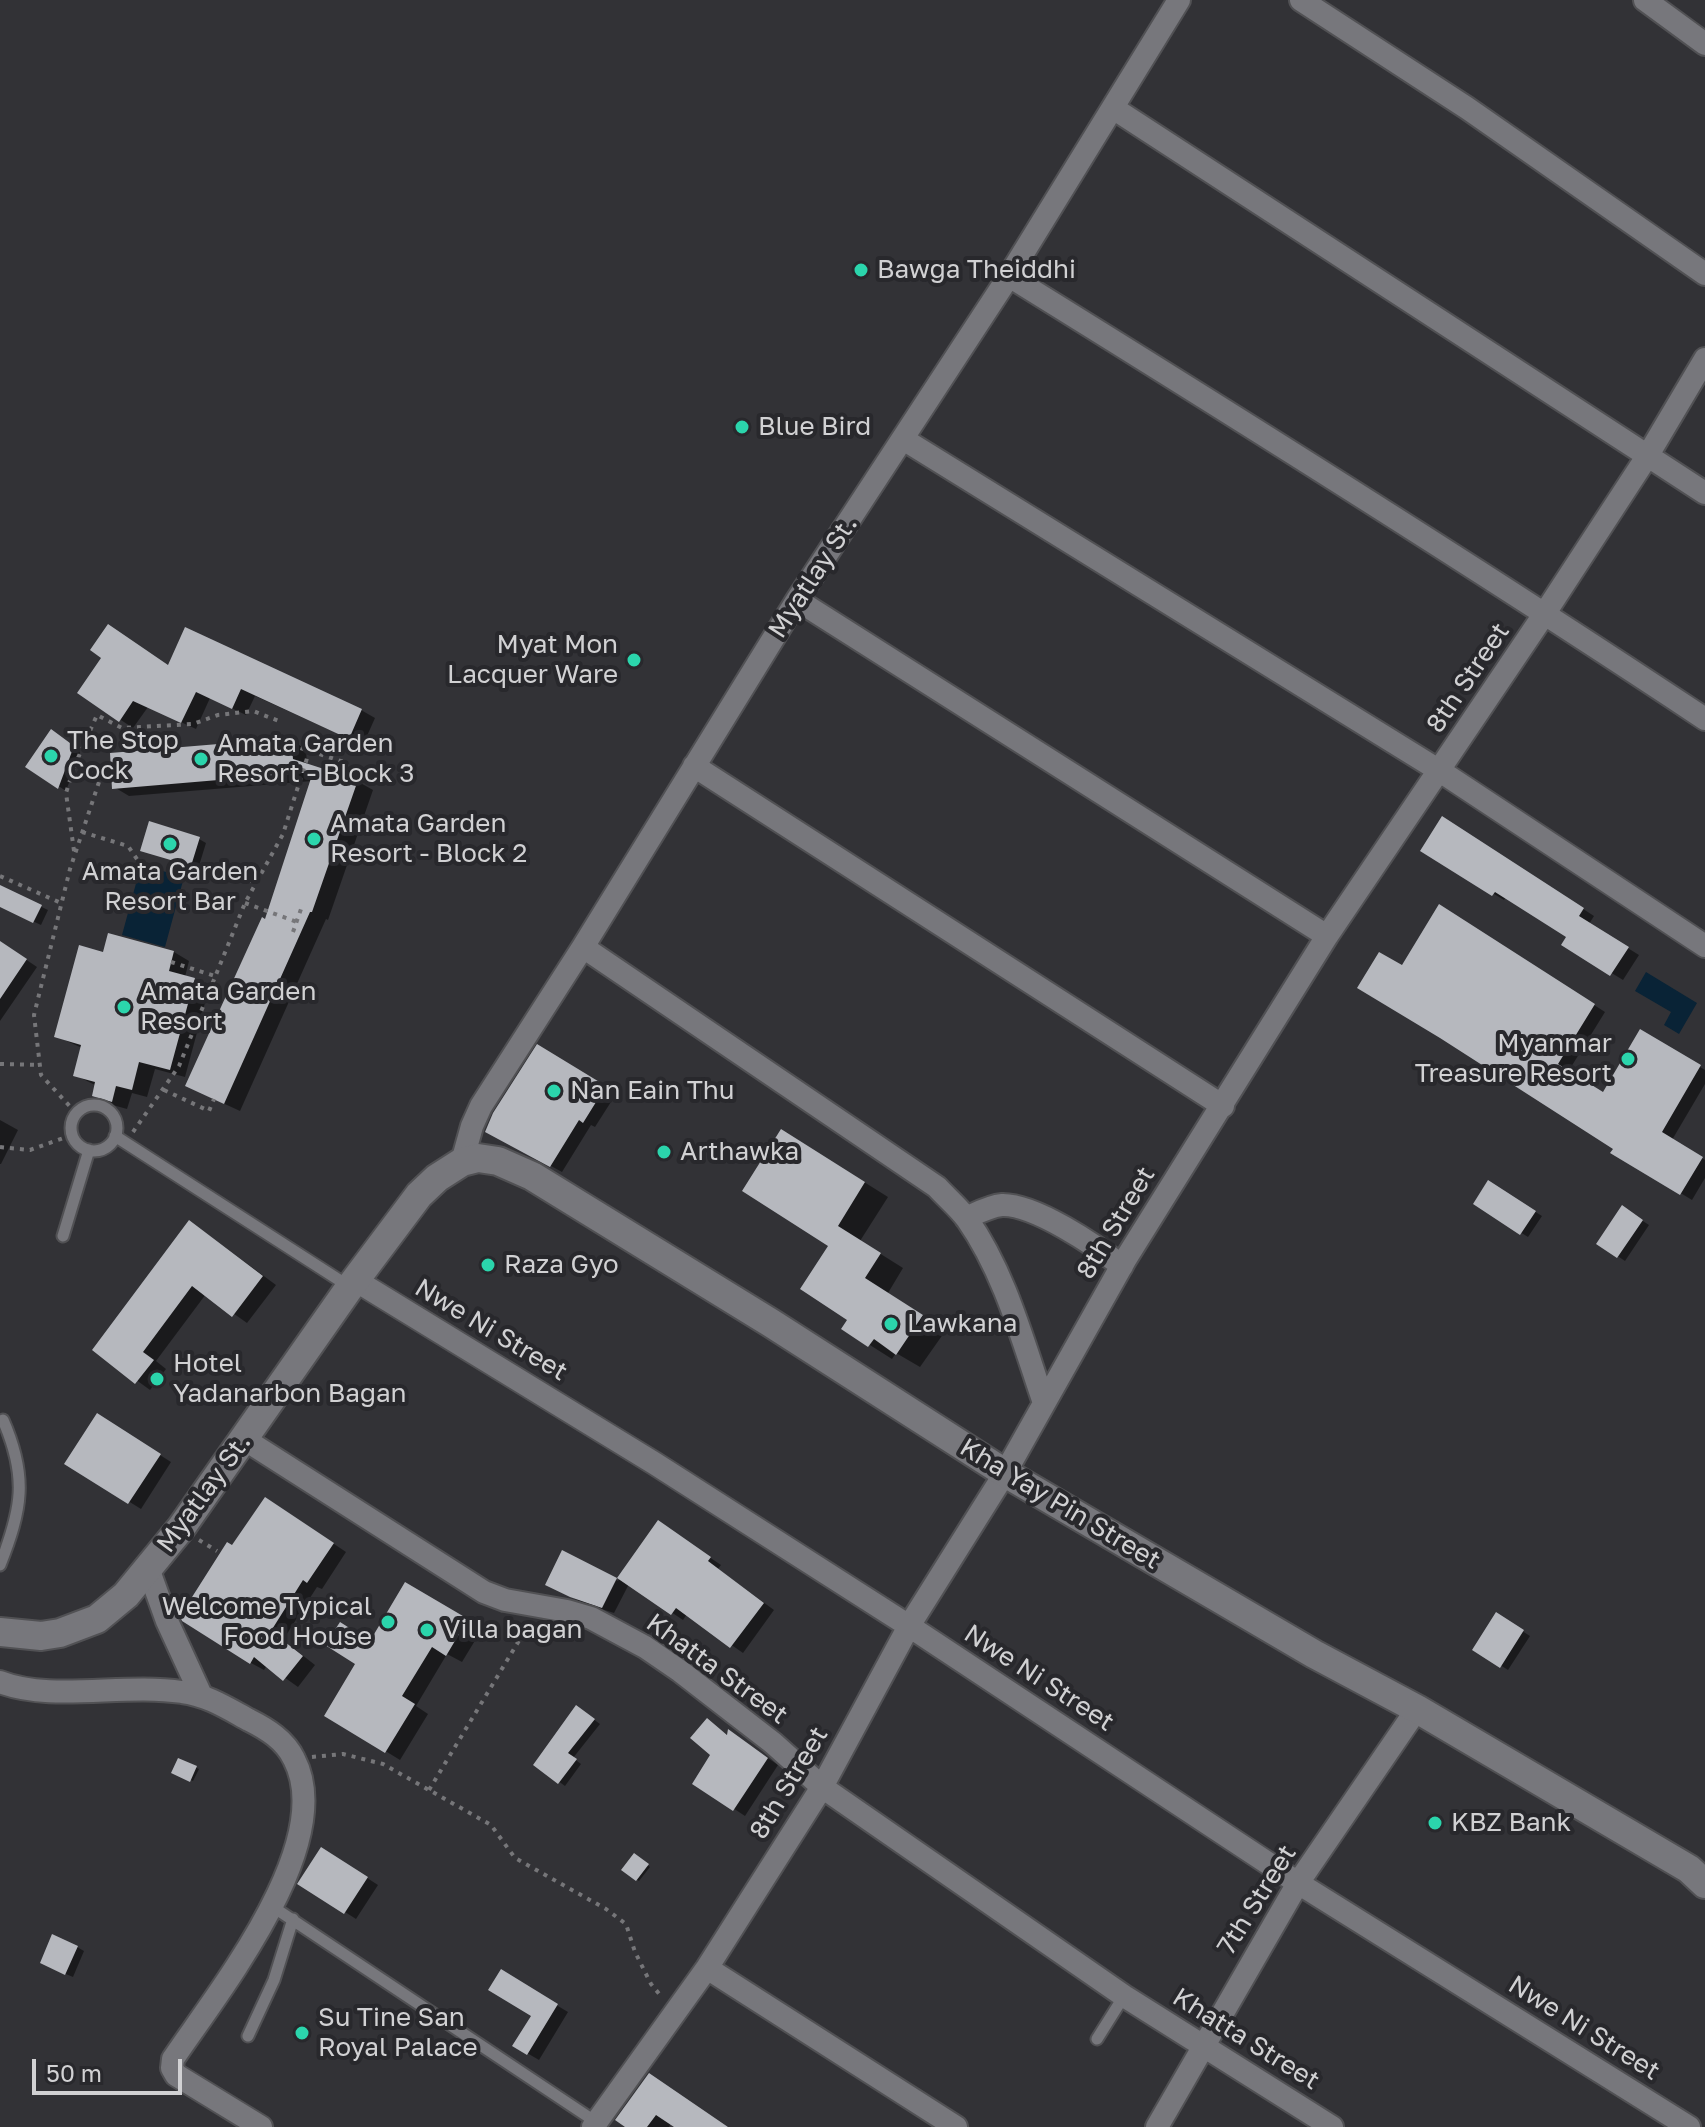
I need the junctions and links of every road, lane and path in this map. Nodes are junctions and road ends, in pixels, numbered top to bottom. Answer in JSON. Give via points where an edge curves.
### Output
{"nodes":[{"id":1,"x":1179,"y":0,"type":"edge"},
{"id":2,"x":1301,"y":0,"type":"edge"},
{"id":3,"x":1645,"y":0,"type":"edge"},
{"id":4,"x":1705,"y":44,"type":"edge"},
{"id":5,"x":1113,"y":108,"type":"junction"},
{"id":6,"x":1705,"y":274,"type":"edge"},
{"id":7,"x":1009,"y":276,"type":"junction"},
{"id":8,"x":1705,"y":359,"type":"edge"},
{"id":9,"x":903,"y":439,"type":"junction"},
{"id":10,"x":1648,"y":455,"type":"junction"},
{"id":11,"x":1705,"y":493,"type":"edge"},
{"id":12,"x":797,"y":600,"type":"junction"},
{"id":13,"x":1545,"y":613,"type":"junction"},
{"id":14,"x":1705,"y":719,"type":"edge"},
{"id":15,"x":279,"y":721,"type":"dead end"},
{"id":16,"x":291,"y":745,"type":"dead end"},
{"id":17,"x":309,"y":752,"type":"junction"},
{"id":18,"x":111,"y":765,"type":"dead end"},
{"id":19,"x":694,"y":766,"type":"junction"},
{"id":20,"x":74,"y":767,"type":"junction"},
{"id":21,"x":1440,"y":771,"type":"junction"},
{"id":22,"x":345,"y":775,"type":"dead end"},
{"id":23,"x":100,"y":779,"type":"junction"},
{"id":24,"x":82,"y":832,"type":"junction"},
{"id":25,"x":75,"y":855,"type":"junction"},
{"id":26,"x":141,"y":865,"type":"dead end"},
{"id":27,"x":0,"y":876,"type":"edge"},
{"id":28,"x":184,"y":877,"type":"dead end"},
{"id":29,"x":256,"y":883,"type":"junction"},
{"id":30,"x":61,"y":903,"type":"junction"},
{"id":31,"x":245,"y":903,"type":"junction"},
{"id":32,"x":301,"y":909,"type":"dead end"},
{"id":33,"x":297,"y":922,"type":"junction"},
{"id":34,"x":293,"y":932,"type":"dead end"},
{"id":35,"x":1327,"y":936,"type":"junction"},
{"id":36,"x":1705,"y":946,"type":"edge"},
{"id":37,"x":583,"y":947,"type":"junction"},
{"id":38,"x":171,"y":962,"type":"dead end"},
{"id":39,"x":215,"y":976,"type":"junction"},
{"id":40,"x":0,"y":1064,"type":"edge"},
{"id":41,"x":40,"y":1065,"type":"junction"},
{"id":42,"x":164,"y":1090,"type":"junction"},
{"id":43,"x":214,"y":1099,"type":"dead end"},
{"id":44,"x":1223,"y":1106,"type":"junction"},
{"id":45,"x":76,"y":1113,"type":"junction"},
{"id":46,"x":72,"y":1135,"type":"junction"},
{"id":47,"x":121,"y":1140,"type":"junction"},
{"id":48,"x":0,"y":1147,"type":"edge"},
{"id":49,"x":89,"y":1150,"type":"junction"},
{"id":50,"x":462,"y":1162,"type":"junction"},
{"id":51,"x":966,"y":1218,"type":"junction"},
{"id":52,"x":63,"y":1236,"type":"dead end"},
{"id":53,"x":1122,"y":1266,"type":"junction"},
{"id":54,"x":352,"y":1284,"type":"junction"},
{"id":55,"x":1044,"y":1403,"type":"junction"},
{"id":56,"x":3,"y":1420,"type":"dead end"},
{"id":57,"x":244,"y":1439,"type":"junction"},
{"id":58,"x":1005,"y":1473,"type":"junction"},
{"id":59,"x":0,"y":1565,"type":"edge"},
{"id":60,"x":148,"y":1568,"type":"junction"},
{"id":61,"x":538,"y":1608,"type":"junction"},
{"id":62,"x":909,"y":1626,"type":"junction"},
{"id":63,"x":0,"y":1632,"type":"edge"},
{"id":64,"x":1,"y":1685,"type":"edge"},
{"id":65,"x":201,"y":1695,"type":"junction"},
{"id":66,"x":1417,"y":1709,"type":"junction"},
{"id":67,"x":294,"y":1759,"type":"junction"},
{"id":68,"x":822,"y":1787,"type":"junction"},
{"id":69,"x":429,"y":1790,"type":"junction"},
{"id":70,"x":1700,"y":1876,"type":"edge"},
{"id":71,"x":1298,"y":1883,"type":"junction"},
{"id":72,"x":273,"y":1907,"type":"junction"},
{"id":73,"x":293,"y":1919,"type":"junction"},
{"id":74,"x":707,"y":1968,"type":"junction"},
{"id":75,"x":1124,"y":1996,"type":"junction"},
{"id":76,"x":676,"y":2013,"type":"junction"},
{"id":77,"x":248,"y":2036,"type":"dead end"},
{"id":78,"x":1097,"y":2039,"type":"dead end"},
{"id":79,"x":1203,"y":2044,"type":"junction"},
{"id":80,"x":926,"y":2119,"type":"edge"},
{"id":81,"x":598,"y":2125,"type":"edge"},
{"id":82,"x":261,"y":2127,"type":"edge"},
{"id":83,"x":956,"y":2127,"type":"edge"},
{"id":84,"x":1157,"y":2127,"type":"edge"},
{"id":85,"x":1332,"y":2127,"type":"edge"},
{"id":86,"x":1689,"y":2127,"type":"edge"}],
"edges":[{"from":1,"to":5,"type":"street","name":"Myatlay St."},
{"from":2,"to":6,"type":"street"},
{"from":3,"to":4,"type":"street"},
{"from":5,"to":7,"type":"street","name":"Myatlay St."},
{"from":5,"to":10,"type":"street"},
{"from":7,"to":9,"type":"street","name":"Myatlay St."},
{"from":7,"to":13,"type":"street"},
{"from":8,"to":10,"type":"street","name":"8th Street"},
{"from":9,"to":12,"type":"street","name":"Myatlay St."},
{"from":9,"to":21,"type":"street"},
{"from":10,"to":11,"type":"street"},
{"from":10,"to":13,"type":"street","name":"8th Street"},
{"from":12,"to":19,"type":"street","name":"Myatlay St."},
{"from":12,"to":35,"type":"street"},
{"from":13,"to":14,"type":"street"},
{"from":13,"to":21,"type":"street","name":"8th Street"},
{"from":15,"to":20,"type":"path","via":[[253,711],[193,724],[122,728],[97,715]]},
{"from":16,"to":17,"type":"path"},
{"from":17,"to":22,"type":"path","via":[[347,763]]},
{"from":17,"to":29,"type":"path","via":[[283,834]]},
{"from":18,"to":23,"type":"path"},
{"from":19,"to":37,"type":"street","name":"Myatlay St."},
{"from":19,"to":44,"type":"street"},
{"from":20,"to":23,"type":"path","via":[[89,766]]},
{"from":20,"to":25,"type":"path","via":[[66,793]]},
{"from":21,"to":35,"type":"street","name":"8th Street"},
{"from":21,"to":36,"type":"street"},
{"from":23,"to":24,"type":"path"},
{"from":24,"to":25,"type":"path"},
{"from":24,"to":26,"type":"path","via":[[128,846]]},
{"from":25,"to":30,"type":"path"},
{"from":27,"to":30,"type":"path"},
{"from":28,"to":29,"type":"path","via":[[217,865]]},
{"from":29,"to":31,"type":"path"},
{"from":30,"to":41,"type":"path","via":[[34,1015]]},
{"from":31,"to":33,"type":"path"},
{"from":31,"to":39,"type":"path"},
{"from":32,"to":33,"type":"path"},
{"from":33,"to":34,"type":"path"},
{"from":35,"to":44,"type":"street","name":"8th Street"},
{"from":37,"to":50,"type":"street","name":"Myatlay St.","via":[[481,1106]]},
{"from":37,"to":51,"type":"street","via":[[937,1187]]},
{"from":38,"to":39,"type":"path"},
{"from":39,"to":42,"type":"path"},
{"from":40,"to":41,"type":"path"},
{"from":41,"to":45,"type":"path","via":[[41,1075]]},
{"from":42,"to":43,"type":"path","via":[[209,1111]]},
{"from":42,"to":47,"type":"path"},
{"from":44,"to":53,"type":"street","name":"8th Street"},
{"from":45,"to":46,"type":"lane"},
{"from":45,"to":47,"type":"lane","via":[[90,1105],[106,1108]]},
{"from":46,"to":48,"type":"path","via":[[30,1150]]},
{"from":46,"to":49,"type":"lane"},
{"from":47,"to":49,"type":"lane"},
{"from":47,"to":54,"type":"lane"},
{"from":49,"to":52,"type":"lane"},
{"from":50,"to":54,"type":"street","name":"Myatlay St.","via":[[419,1195]]},
{"from":50,"to":58,"type":"street","name":"Kha Yay Pin Street","via":[[498,1161],[532,1176]]},
{"from":51,"to":53,"type":"street","via":[[1001,1205],[1015,1207],[1088,1240]]},
{"from":51,"to":55,"type":"street","via":[[1014,1314]]},
{"from":53,"to":55,"type":"street","name":"8th Street"},
{"from":54,"to":57,"type":"street","name":"Myatlay St."},
{"from":54,"to":62,"type":"street","name":"Nwe Ni Street","via":[[654,1463]]},
{"from":55,"to":58,"type":"street","name":"8th Street"},
{"from":56,"to":59,"type":"lane","via":[[15,1447],[20,1504]]},
{"from":57,"to":60,"type":"street","name":"Myatlay St."},
{"from":57,"to":61,"type":"street","name":"Khatta Street","via":[[484,1592]]},
{"from":58,"to":62,"type":"street","name":"8th Street"},
{"from":58,"to":66,"type":"street","name":"Kha Yay Pin Street"},
{"from":60,"to":63,"type":"street","name":"Myatlay St.","via":[[97,1619],[41,1636]]},
{"from":60,"to":65,"type":"street"},
{"from":61,"to":68,"type":"street","name":"Khatta Street","via":[[591,1618],[645,1647],[773,1743]]},
{"from":61,"to":69,"type":"path"},
{"from":62,"to":68,"type":"street","name":"8th Street"},
{"from":62,"to":71,"type":"street","name":"Nwe Ni Street"},
{"from":64,"to":65,"type":"street"},
{"from":65,"to":67,"type":"street","via":[[270,1732]]},
{"from":66,"to":70,"type":"street","name":"Kha Yay Pin Street"},
{"from":66,"to":71,"type":"street","name":"7th Street"},
{"from":67,"to":69,"type":"path","via":[[343,1754],[383,1764]]},
{"from":67,"to":72,"type":"street","via":[[303,1809],[289,1872]]},
{"from":68,"to":74,"type":"street","name":"8th Street"},
{"from":68,"to":75,"type":"street","name":"Khatta Street"},
{"from":69,"to":76,"type":"path","via":[[491,1825],[515,1858],[626,1924],[651,1984]]},
{"from":71,"to":79,"type":"street","name":"7th Street"},
{"from":71,"to":86,"type":"street","name":"Nwe Ni Street"},
{"from":72,"to":73,"type":"lane"},
{"from":72,"to":82,"type":"street","via":[[172,2068]]},
{"from":73,"to":77,"type":"lane","via":[[274,1980]]},
{"from":73,"to":81,"type":"lane"},
{"from":74,"to":76,"type":"street","name":"8th Street"},
{"from":74,"to":80,"type":"street"},
{"from":75,"to":78,"type":"lane"},
{"from":75,"to":79,"type":"street","name":"Khatta Street"},
{"from":76,"to":81,"type":"street","name":"8th Street"},
{"from":79,"to":84,"type":"street","name":"7th Street"},
{"from":79,"to":85,"type":"street","name":"Khatta Street"},
{"from":80,"to":83,"type":"street"}]}
